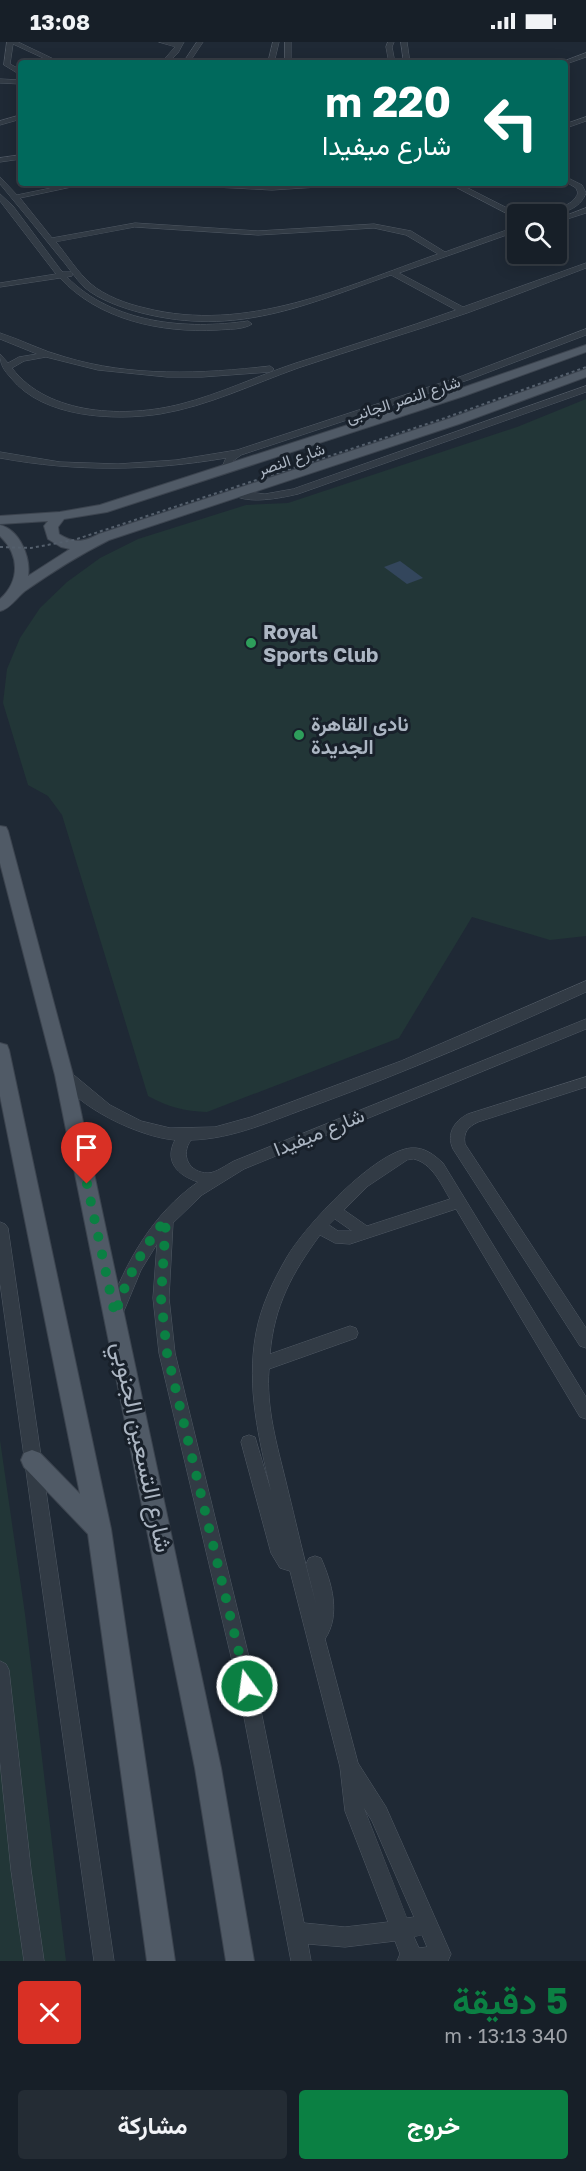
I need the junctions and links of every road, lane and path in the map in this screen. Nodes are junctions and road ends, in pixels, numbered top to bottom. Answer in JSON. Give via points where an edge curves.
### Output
{"nodes":[{"id":1,"x":11,"y":42,"type":"edge"},
{"id":2,"x":162,"y":42,"type":"edge"},
{"id":3,"x":200,"y":42,"type":"edge"},
{"id":4,"x":276,"y":42,"type":"edge"},
{"id":5,"x":288,"y":42,"type":"edge"},
{"id":6,"x":391,"y":42,"type":"edge"},
{"id":7,"x":404,"y":42,"type":"edge"},
{"id":8,"x":180,"y":44,"type":"edge"},
{"id":9,"x":586,"y":55,"type":"edge"},
{"id":10,"x":52,"y":60,"type":"edge"},
{"id":11,"x":167,"y":60,"type":"edge"},
{"id":12,"x":188,"y":60,"type":"edge"},
{"id":13,"x":273,"y":60,"type":"edge"},
{"id":14,"x":288,"y":60,"type":"edge"},
{"id":15,"x":391,"y":60,"type":"edge"},
{"id":16,"x":406,"y":60,"type":"edge"},
{"id":17,"x":568,"y":61,"type":"edge"},
{"id":18,"x":586,"y":64,"type":"edge"},
{"id":19,"x":9,"y":67,"type":"junction"},
{"id":20,"x":0,"y":69,"type":"edge"},
{"id":21,"x":568,"y":69,"type":"edge"},
{"id":22,"x":18,"y":72,"type":"edge"},
{"id":23,"x":0,"y":74,"type":"edge"},
{"id":24,"x":18,"y":74,"type":"edge"},
{"id":25,"x":0,"y":81,"type":"edge"},
{"id":26,"x":18,"y":82,"type":"edge"},
{"id":27,"x":18,"y":112,"type":"edge"},
{"id":28,"x":0,"y":117,"type":"edge"},
{"id":29,"x":18,"y":118,"type":"edge"},
{"id":30,"x":586,"y":119,"type":"edge"},
{"id":31,"x":0,"y":123,"type":"edge"},
{"id":32,"x":568,"y":125,"type":"edge"},
{"id":33,"x":568,"y":125,"type":"edge"},
{"id":34,"x":586,"y":127,"type":"edge"},
{"id":35,"x":18,"y":157,"type":"edge"},
{"id":36,"x":0,"y":160,"type":"edge"},
{"id":37,"x":568,"y":171,"type":"edge"},
{"id":38,"x":0,"y":179,"type":"edge"},
{"id":39,"x":568,"y":180,"type":"edge"},
{"id":40,"x":586,"y":182,"type":"edge"},
{"id":41,"x":71,"y":186,"type":"edge"},
{"id":42,"x":233,"y":186,"type":"edge"},
{"id":43,"x":303,"y":186,"type":"edge"},
{"id":44,"x":458,"y":186,"type":"edge"},
{"id":45,"x":16,"y":197,"type":"junction"},
{"id":46,"x":2,"y":198,"type":"edge"},
{"id":47,"x":567,"y":208,"type":"edge"},
{"id":48,"x":586,"y":210,"type":"edge"},
{"id":49,"x":507,"y":211,"type":"edge"},
{"id":50,"x":567,"y":217,"type":"edge"},
{"id":51,"x":507,"y":232,"type":"edge"},
{"id":52,"x":52,"y":240,"type":"junction"},
{"id":53,"x":507,"y":240,"type":"edge"},
{"id":54,"x":446,"y":255,"type":"junction"},
{"id":55,"x":586,"y":265,"type":"edge"},
{"id":56,"x":77,"y":273,"type":"junction"},
{"id":57,"x":393,"y":273,"type":"junction"},
{"id":58,"x":62,"y":275,"type":"junction"},
{"id":59,"x":403,"y":278,"type":"junction"},
{"id":60,"x":0,"y":285,"type":"edge"},
{"id":61,"x":464,"y":311,"type":"junction"},
{"id":62,"x":586,"y":332,"type":"edge"},
{"id":63,"x":0,"y":336,"type":"edge"},
{"id":64,"x":586,"y":348,"type":"edge"},
{"id":65,"x":51,"y":356,"type":"junction"},
{"id":66,"x":0,"y":357,"type":"edge"},
{"id":67,"x":299,"y":365,"type":"junction"},
{"id":68,"x":7,"y":367,"type":"junction"},
{"id":69,"x":586,"y":373,"type":"edge"},
{"id":70,"x":193,"y":374,"type":"junction"},
{"id":71,"x":457,"y":381,"type":"junction"},
{"id":72,"x":470,"y":389,"type":"junction"},
{"id":73,"x":586,"y":389,"type":"edge"},
{"id":74,"x":207,"y":390,"type":"junction"},
{"id":75,"x":455,"y":422,"type":"junction"},
{"id":76,"x":470,"y":432,"type":"junction"},
{"id":77,"x":238,"y":453,"type":"junction"},
{"id":78,"x":0,"y":455,"type":"edge"},
{"id":79,"x":226,"y":469,"type":"junction"},
{"id":80,"x":237,"y":494,"type":"junction"},
{"id":81,"x":60,"y":516,"type":"junction"},
{"id":82,"x":0,"y":520,"type":"edge"},
{"id":83,"x":0,"y":529,"type":"edge"},
{"id":84,"x":85,"y":546,"type":"junction"},
{"id":85,"x":5,"y":603,"type":"edge"},
{"id":86,"x":0,"y":831,"type":"edge"},
{"id":87,"x":586,"y":986,"type":"edge"},
{"id":88,"x":586,"y":1024,"type":"edge"},
{"id":89,"x":0,"y":1050,"type":"edge"},
{"id":90,"x":64,"y":1075,"type":"junction"},
{"id":91,"x":586,"y":1082,"type":"edge"},
{"id":92,"x":187,"y":1136,"type":"junction"},
{"id":93,"x":211,"y":1179,"type":"junction"},
{"id":94,"x":459,"y":1202,"type":"junction"},
{"id":95,"x":332,"y":1210,"type":"junction"},
{"id":96,"x":166,"y":1219,"type":"junction"},
{"id":97,"x":318,"y":1226,"type":"junction"},
{"id":98,"x":0,"y":1228,"type":"edge"},
{"id":99,"x":364,"y":1233,"type":"junction"},
{"id":100,"x":115,"y":1315,"type":"junction"},
{"id":101,"x":350,"y":1333,"type":"dead end"},
{"id":102,"x":586,"y":1341,"type":"edge"},
{"id":103,"x":260,"y":1365,"type":"junction"},
{"id":104,"x":586,"y":1412,"type":"edge"},
{"id":105,"x":249,"y":1442,"type":"dead end"},
{"id":106,"x":32,"y":1460,"type":"junction"},
{"id":107,"x":99,"y":1529,"type":"junction"},
{"id":108,"x":306,"y":1565,"type":"junction"},
{"id":109,"x":0,"y":1670,"type":"edge"},
{"id":110,"x":350,"y":1767,"type":"junction"},
{"id":111,"x":428,"y":1924,"type":"junction"},
{"id":112,"x":400,"y":1930,"type":"junction"},
{"id":113,"x":294,"y":1931,"type":"junction"},
{"id":114,"x":410,"y":1960,"type":"edge"},
{"id":115,"x":34,"y":1961,"type":"edge"},
{"id":116,"x":104,"y":1961,"type":"edge"},
{"id":117,"x":161,"y":1961,"type":"edge"},
{"id":118,"x":240,"y":1961,"type":"edge"},
{"id":119,"x":301,"y":1961,"type":"edge"}],
"edges":[{"from":1,"to":10,"type":"street"},
{"from":1,"to":19,"type":"street","via":[[6,62]]},
{"from":2,"to":8,"type":"street"},
{"from":3,"to":12,"type":"street"},
{"from":4,"to":13,"type":"street"},
{"from":5,"to":14,"type":"street"},
{"from":6,"to":15,"type":"street"},
{"from":7,"to":16,"type":"street"},
{"from":8,"to":11,"type":"street"},
{"from":9,"to":17,"type":"street"},
{"from":18,"to":21,"type":"street"},
{"from":19,"to":20,"type":"street"},
{"from":19,"to":22,"type":"street"},
{"from":23,"to":24,"type":"street"},
{"from":25,"to":26,"type":"street"},
{"from":27,"to":28,"type":"street"},
{"from":29,"to":31,"type":"street"},
{"from":30,"to":32,"type":"street"},
{"from":33,"to":34,"type":"street"},
{"from":35,"to":36,"type":"street"},
{"from":37,"to":40,"type":"street"},
{"from":38,"to":45,"type":"street"},
{"from":39,"to":47,"type":"street","via":[[582,193],[575,205]]},
{"from":41,"to":45,"type":"street"},
{"from":42,"to":43,"type":"street"},
{"from":44,"to":49,"type":"street"},
{"from":45,"to":46,"type":"street","via":[[13,202]]},
{"from":45,"to":52,"type":"street"},
{"from":46,"to":58,"type":"street"},
{"from":48,"to":50,"type":"street"},
{"from":51,"to":54,"type":"street"},
{"from":52,"to":54,"type":"street","via":[[135,225],[258,233],[374,226],[408,232]]},
{"from":52,"to":56,"type":"street"},
{"from":53,"to":59,"type":"street"},
{"from":54,"to":57,"type":"street"},
{"from":55,"to":61,"type":"street"},
{"from":56,"to":57,"type":"street","via":[[94,290],[129,305],[214,318],[285,309]]},
{"from":56,"to":58,"type":"street"},
{"from":57,"to":59,"type":"street"},
{"from":58,"to":59,"type":"street","via":[[95,304],[129,316],[164,324],[219,327],[293,315]]},
{"from":58,"to":60,"type":"street"},
{"from":59,"to":61,"type":"street"},
{"from":61,"to":67,"type":"street"},
{"from":62,"to":71,"type":"street","name":"شارع النصر الجانبى"},
{"from":63,"to":65,"type":"street"},
{"from":64,"to":72,"type":"main road","name":"شارع النصر"},
{"from":65,"to":68,"type":"street","via":[[22,359]]},
{"from":65,"to":70,"type":"street","via":[[124,370]]},
{"from":66,"to":68,"type":"street"},
{"from":67,"to":70,"type":"street"},
{"from":67,"to":74,"type":"street"},
{"from":68,"to":74,"type":"street","via":[[27,389],[45,399],[94,411],[165,410]]},
{"from":69,"to":75,"type":"main road","name":"شارع النصر"},
{"from":70,"to":74,"type":"street"},
{"from":71,"to":72,"type":"main road"},
{"from":71,"to":77,"type":"street","name":"شارع النصر الجانبى"},
{"from":72,"to":79,"type":"main road","name":"شارع النصر"},
{"from":73,"to":76,"type":"street"},
{"from":75,"to":76,"type":"main road"},
{"from":75,"to":80,"type":"main road","name":"شارع النصر"},
{"from":76,"to":80,"type":"street","via":[[295,492],[265,497]]},
{"from":77,"to":78,"type":"street","name":"شارع النصر الجانبى","via":[[188,463],[127,468],[66,465]]},
{"from":77,"to":79,"type":"street"},
{"from":79,"to":81,"type":"main road","name":"شارع النصر","via":[[102,509]]},
{"from":80,"to":84,"type":"main road","name":"شارع النصر","via":[[124,529]]},
{"from":81,"to":82,"type":"main road","name":"شارع النصر"},
{"from":81,"to":84,"type":"main road","via":[[51,526],[53,536],[66,544]]},
{"from":83,"to":85,"type":"main road","via":[[18,547],[23,561],[22,577]]},
{"from":84,"to":85,"type":"main road","name":"شارع النصر"},
{"from":86,"to":90,"type":"main road","name":"شارع التسعين الجنوبي"},
{"from":87,"to":92,"type":"street","name":"شارع ميفيدا","via":[[335,1092],[234,1129]]},
{"from":88,"to":93,"type":"street","name":"شارع ميفيدا"},
{"from":89,"to":107,"type":"main road"},
{"from":90,"to":92,"type":"street","name":"شارع ميفيدا","via":[[121,1118]]},
{"from":90,"to":100,"type":"main road","name":"شارع التسعين الجنوبي"},
{"from":91,"to":102,"type":"street","via":[[473,1118],[463,1123],[457,1135],[458,1145]]},
{"from":92,"to":93,"type":"street","via":[[178,1149],[179,1161],[188,1172]]},
{"from":93,"to":96,"type":"street","name":"شارع ميفيدا"},
{"from":94,"to":95,"type":"street","via":[[431,1159],[408,1154],[363,1182]]},
{"from":94,"to":99,"type":"street"},
{"from":94,"to":104,"type":"street"},
{"from":95,"to":97,"type":"street"},
{"from":95,"to":99,"type":"street"},
{"from":96,"to":100,"type":"street","name":"شارع ميفيدا","via":[[140,1254]]},
{"from":96,"to":113,"type":"street","via":[[161,1298],[167,1353],[247,1686]]},
{"from":97,"to":99,"type":"street","via":[[342,1238]]},
{"from":97,"to":103,"type":"street","via":[[293,1260],[275,1295]]},
{"from":98,"to":106,"type":"street"},
{"from":100,"to":118,"type":"main road","name":"شارع التسعين الجنوبي","via":[[208,1768]]},
{"from":101,"to":103,"type":"street"},
{"from":103,"to":108,"type":"street","via":[[263,1419]]},
{"from":105,"to":108,"type":"street","via":[[280,1553],[286,1562]]},
{"from":106,"to":107,"type":"main road"},
{"from":106,"to":116,"type":"street"},
{"from":107,"to":117,"type":"main road"},
{"from":108,"to":110,"type":"street","via":[[327,1611],[324,1626],[316,1637]]},
{"from":109,"to":115,"type":"street"},
{"from":110,"to":111,"type":"street","via":[[379,1814]]},
{"from":110,"to":112,"type":"street","via":[[360,1826]]},
{"from":111,"to":112,"type":"street"},
{"from":111,"to":114,"type":"street","via":[[441,1954]]},
{"from":112,"to":113,"type":"street","via":[[345,1938]]},
{"from":112,"to":114,"type":"street"},
{"from":113,"to":119,"type":"street"}]}
